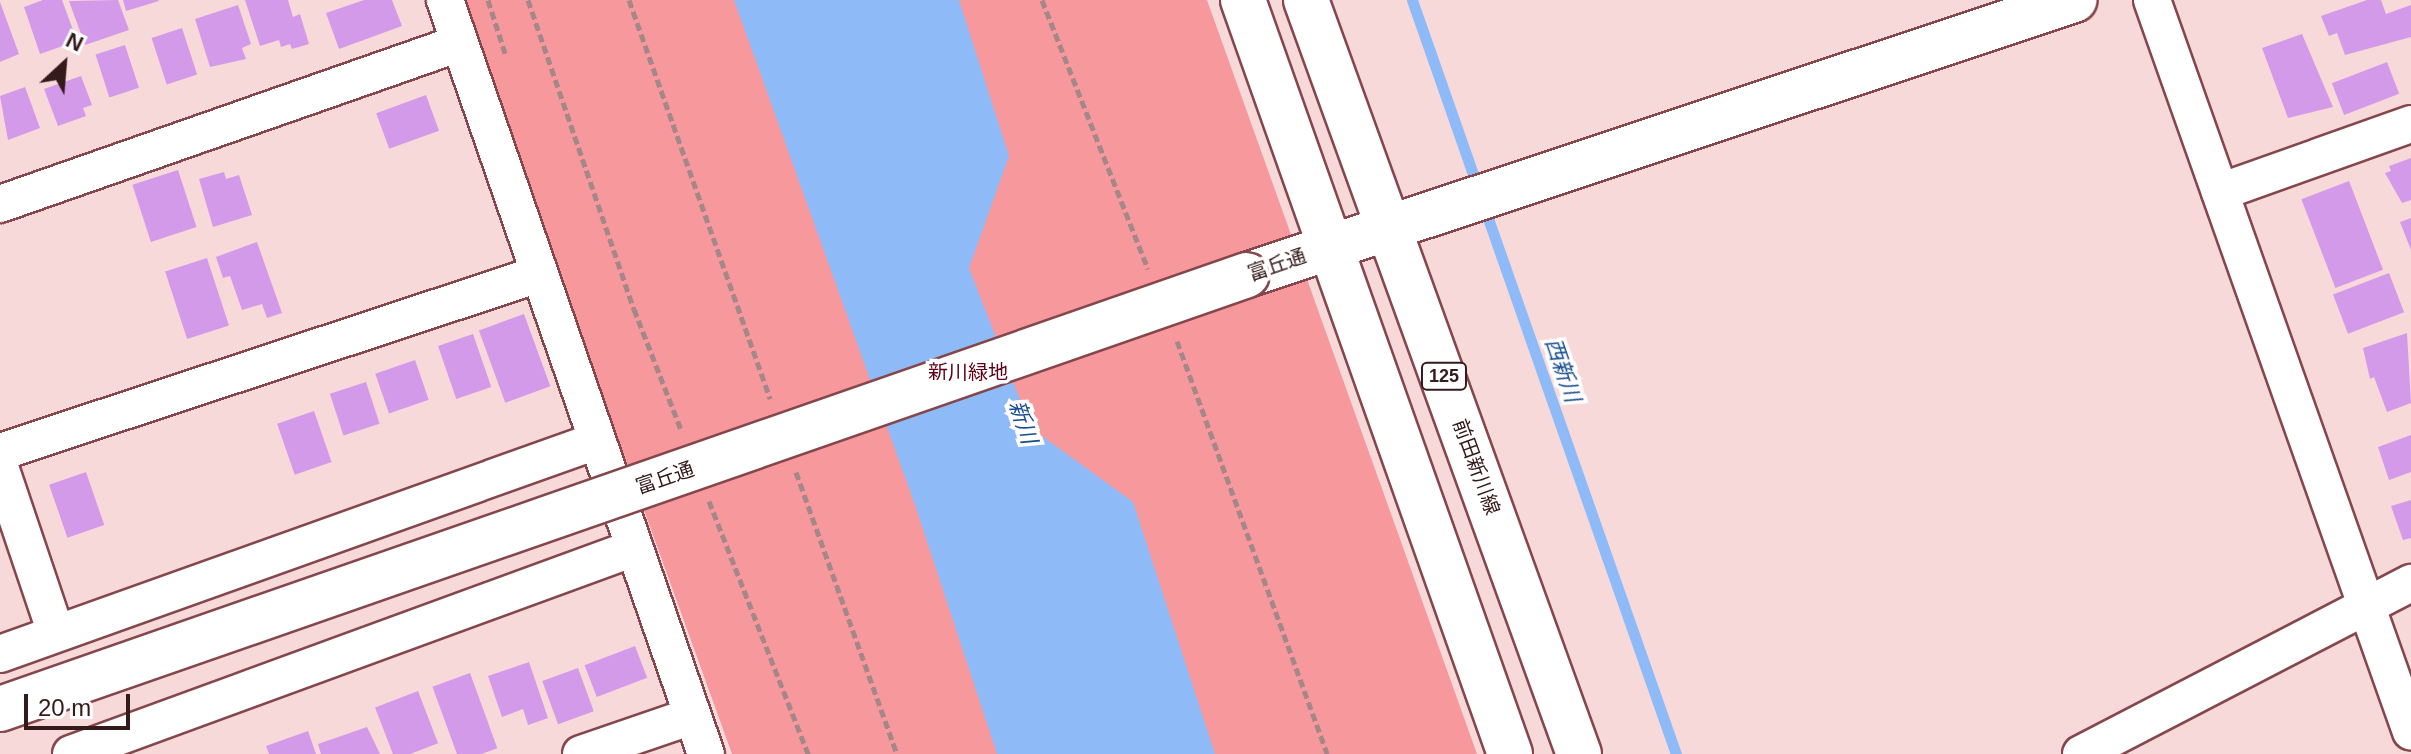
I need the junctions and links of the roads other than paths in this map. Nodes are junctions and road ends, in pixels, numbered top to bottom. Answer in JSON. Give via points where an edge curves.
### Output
{"nodes":[{"id":1,"x":445,"y":0,"type":"edge"},
{"id":2,"x":1243,"y":0,"type":"edge"},
{"id":3,"x":1306,"y":0,"type":"edge"},
{"id":4,"x":2074,"y":0,"type":"edge"},
{"id":5,"x":2152,"y":0,"type":"edge"},
{"id":6,"x":460,"y":43,"type":"junction"},
{"id":7,"x":2411,"y":124,"type":"edge"},
{"id":8,"x":2220,"y":192,"type":"junction"},
{"id":9,"x":0,"y":204,"type":"edge"},
{"id":10,"x":1390,"y":227,"type":"junction"},
{"id":11,"x":1330,"y":246,"type":"junction"},
{"id":12,"x":539,"y":274,"type":"junction"},
{"id":13,"x":596,"y":441,"type":"junction"},
{"id":14,"x":0,"y":452,"type":"edge"},
{"id":15,"x":0,"y":467,"type":"edge"},
{"id":16,"x":634,"y":548,"type":"junction"},
{"id":17,"x":2411,"y":583,"type":"edge"},
{"id":18,"x":2366,"y":607,"type":"junction"},
{"id":19,"x":56,"y":633,"type":"junction"},
{"id":20,"x":0,"y":654,"type":"edge"},
{"id":21,"x":0,"y":709,"type":"edge"},
{"id":22,"x":692,"y":716,"type":"junction"},
{"id":23,"x":2411,"y":732,"type":"edge"},
{"id":24,"x":89,"y":751,"type":"edge"},
{"id":25,"x":581,"y":754,"type":"edge"},
{"id":26,"x":706,"y":754,"type":"edge"},
{"id":27,"x":1510,"y":754,"type":"edge"},
{"id":28,"x":1579,"y":754,"type":"edge"},
{"id":29,"x":2081,"y":754,"type":"edge"}],
"edges":[{"from":1,"to":6,"type":"street"},
{"from":2,"to":11,"type":"street"},
{"from":3,"to":10,"type":"street","name":"前田新川線","number":"125"},
{"from":4,"to":10,"type":"street","name":"富丘通"},
{"from":5,"to":8,"type":"street"},
{"from":6,"to":9,"type":"street"},
{"from":6,"to":12,"type":"street"},
{"from":7,"to":8,"type":"street"},
{"from":8,"to":18,"type":"street"},
{"from":10,"to":11,"type":"street","name":"富丘通"},
{"from":10,"to":28,"type":"street","name":"前田新川線","number":"125"},
{"from":11,"to":21,"type":"street","name":"富丘通","bridge":true},
{"from":11,"to":27,"type":"street"},
{"from":12,"to":13,"type":"street"},
{"from":12,"to":14,"type":"street"},
{"from":13,"to":16,"type":"street"},
{"from":13,"to":19,"type":"street"},
{"from":15,"to":19,"type":"street"},
{"from":16,"to":22,"type":"street"},
{"from":16,"to":24,"type":"street"},
{"from":17,"to":18,"type":"street"},
{"from":18,"to":23,"type":"street"},
{"from":18,"to":29,"type":"street"},
{"from":19,"to":20,"type":"street"},
{"from":22,"to":25,"type":"street"},
{"from":22,"to":26,"type":"street"}]}
